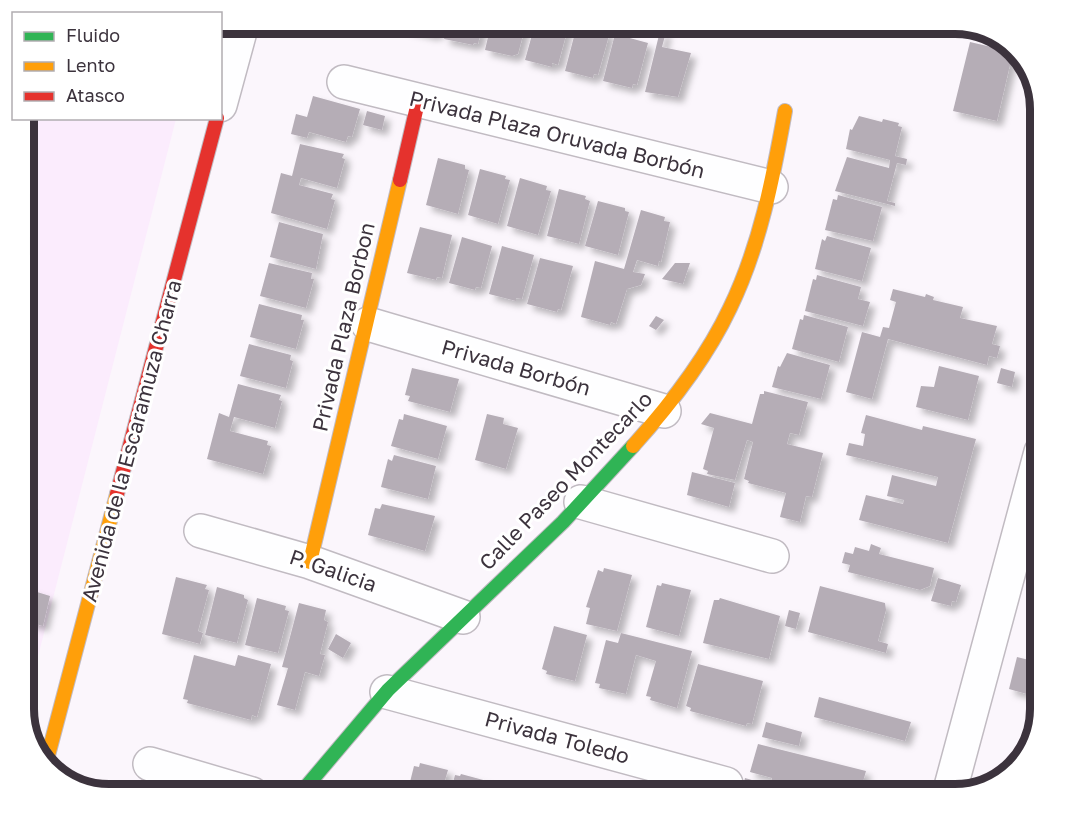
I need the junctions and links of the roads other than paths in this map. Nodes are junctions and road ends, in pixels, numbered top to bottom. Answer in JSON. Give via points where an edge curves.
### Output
{"nodes":[{"id":1,"x":239,"y":34,"type":"edge"},
{"id":2,"x":344,"y":82,"type":"dead end"},
{"id":3,"x":222,"y":98,"type":"edge"},
{"id":4,"x":418,"y":102,"type":"junction"},
{"id":5,"x":786,"y":111,"type":"dead end"},
{"id":6,"x":216,"y":120,"type":"edge"},
{"id":7,"x":771,"y":187,"type":"junction"},
{"id":8,"x":368,"y":324,"type":"junction"},
{"id":9,"x":664,"y":411,"type":"junction"},
{"id":10,"x":1030,"y":493,"type":"edge"},
{"id":11,"x":581,"y":502,"type":"junction"},
{"id":12,"x":201,"y":531,"type":"dead end"},
{"id":13,"x":772,"y":556,"type":"dead end"},
{"id":14,"x":310,"y":562,"type":"junction"},
{"id":15,"x":463,"y":617,"type":"junction"},
{"id":16,"x":387,"y":692,"type":"junction"},
{"id":17,"x":49,"y":752,"type":"edge"},
{"id":18,"x":150,"y":764,"type":"dead end"},
{"id":19,"x":218,"y":784,"type":"edge"},
{"id":20,"x":309,"y":784,"type":"edge"},
{"id":21,"x":726,"y":784,"type":"dead end"},
{"id":22,"x":952,"y":784,"type":"edge"}],
"edges":[{"from":1,"to":3,"type":"street"},
{"from":2,"to":4,"type":"street","name":"Privada Plaza Oruvada Borbón"},
{"from":4,"to":7,"type":"street","name":"Privada Plaza Oruvada Borbón"},
{"from":4,"to":8,"type":"street","name":"Privada Plaza Borbon"},
{"from":5,"to":7,"type":"street","name":"Calle Paseo Montecarlo"},
{"from":6,"to":17,"type":"street","name":"Avenida de la Escaramuza Charra"},
{"from":7,"to":9,"type":"street","name":"Calle Paseo Montecarlo","via":[[749,265],[717,334]]},
{"from":8,"to":9,"type":"street","name":"Privada Borbón"},
{"from":8,"to":14,"type":"street","name":"Privada Plaza Borbon"},
{"from":9,"to":11,"type":"street","name":"Calle Paseo Montecarlo"},
{"from":10,"to":22,"type":"street"},
{"from":11,"to":13,"type":"street"},
{"from":11,"to":15,"type":"street","name":"Calle Paseo Montecarlo"},
{"from":12,"to":14,"type":"street","name":"P. Galicia"},
{"from":14,"to":15,"type":"street","name":"P. Galicia"},
{"from":15,"to":16,"type":"street","name":"Calle Paseo Montecarlo"},
{"from":16,"to":20,"type":"street","name":"Calle Paseo Montecarlo"},
{"from":16,"to":21,"type":"street","name":"Privada Toledo"},
{"from":18,"to":19,"type":"street"}]}
